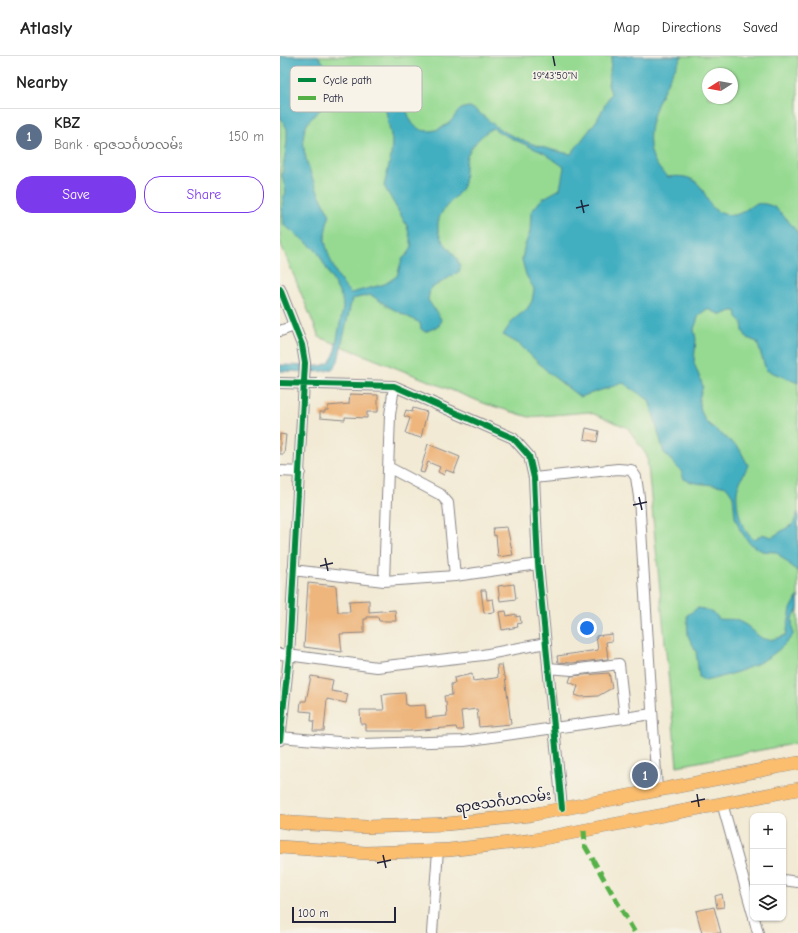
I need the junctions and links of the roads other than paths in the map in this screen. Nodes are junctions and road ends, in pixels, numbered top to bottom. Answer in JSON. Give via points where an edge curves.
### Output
{"nodes":[{"id":1,"x":280,"y":289,"type":"edge"},
{"id":2,"x":294,"y":326,"type":"junction"},
{"id":3,"x":280,"y":331,"type":"edge"},
{"id":4,"x":280,"y":383,"type":"edge"},
{"id":5,"x":304,"y":383,"type":"junction"},
{"id":6,"x":394,"y":386,"type":"junction"},
{"id":7,"x":388,"y":467,"type":"junction"},
{"id":8,"x":280,"y":471,"type":"edge"},
{"id":9,"x":300,"y":472,"type":"junction"},
{"id":10,"x":534,"y":478,"type":"junction"},
{"id":11,"x":538,"y":564,"type":"junction"},
{"id":12,"x":293,"y":570,"type":"junction"},
{"id":13,"x":455,"y":576,"type":"junction"},
{"id":14,"x":384,"y":581,"type":"junction"},
{"id":15,"x":546,"y":643,"type":"junction"},
{"id":16,"x":284,"y":655,"type":"edge"},
{"id":17,"x":548,"y":668,"type":"junction"},
{"id":18,"x":652,"y":714,"type":"junction"},
{"id":19,"x":625,"y":718,"type":"junction"},
{"id":20,"x":554,"y":727,"type":"junction"},
{"id":21,"x":280,"y":737,"type":"edge"},
{"id":22,"x":280,"y":740,"type":"edge"},
{"id":23,"x":798,"y":763,"type":"edge"},
{"id":24,"x":798,"y":789,"type":"edge"},
{"id":25,"x":657,"y":790,"type":"junction"},
{"id":26,"x":722,"y":804,"type":"junction"},
{"id":27,"x":562,"y":808,"type":"junction"},
{"id":28,"x":280,"y":821,"type":"edge"},
{"id":29,"x":280,"y":847,"type":"edge"},
{"id":30,"x":438,"y":850,"type":"junction"},
{"id":31,"x":748,"y":877,"type":"edge"},
{"id":32,"x":786,"y":880,"type":"edge"},
{"id":33,"x":798,"y":882,"type":"edge"},
{"id":34,"x":750,"y":892,"type":"edge"},
{"id":35,"x":755,"y":921,"type":"edge"},
{"id":36,"x":432,"y":933,"type":"edge"},
{"id":37,"x":758,"y":933,"type":"edge"}],
"edges":[{"from":1,"to":2,"type":"street"},
{"from":2,"to":3,"type":"street"},
{"from":2,"to":5,"type":"street","via":[[302,345]]},
{"from":4,"to":5,"type":"street"},
{"from":5,"to":6,"type":"street"},
{"from":5,"to":9,"type":"street"},
{"from":6,"to":7,"type":"street"},
{"from":6,"to":10,"type":"street","via":[[513,438],[529,456]]},
{"from":7,"to":13,"type":"street","via":[[441,495],[448,503]]},
{"from":7,"to":14,"type":"street"},
{"from":8,"to":9,"type":"street"},
{"from":9,"to":12,"type":"street"},
{"from":10,"to":11,"type":"street"},
{"from":10,"to":18,"type":"street","via":[[618,469],[632,470],[636,477]]},
{"from":11,"to":13,"type":"street"},
{"from":11,"to":15,"type":"street"},
{"from":12,"to":14,"type":"street"},
{"from":12,"to":16,"type":"street"},
{"from":13,"to":14,"type":"street"},
{"from":15,"to":16,"type":"street","via":[[483,655],[377,666]]},
{"from":15,"to":17,"type":"street"},
{"from":16,"to":21,"type":"street"},
{"from":17,"to":19,"type":"street","via":[[572,670],[619,664]]},
{"from":17,"to":20,"type":"street"},
{"from":18,"to":19,"type":"street"},
{"from":18,"to":25,"type":"street"},
{"from":19,"to":20,"type":"street"},
{"from":20,"to":21,"type":"street","via":[[464,741],[362,744]]},
{"from":20,"to":27,"type":"street"},
{"from":21,"to":22,"type":"street"},
{"from":23,"to":25,"type":"main road","name":"ရာဇသင်္ဂဟလမ်း"},
{"from":24,"to":26,"type":"main road"},
{"from":25,"to":27,"type":"main road","name":"ရာဇသင်္ဂဟလမ်း"},
{"from":26,"to":30,"type":"main road","via":[[534,840]]},
{"from":26,"to":31,"type":"street"},
{"from":27,"to":28,"type":"main road","name":"ရာဇသင်္ဂဟလမ်း","via":[[530,815],[447,824],[366,828]]},
{"from":29,"to":30,"type":"main road","via":[[366,853]]},
{"from":30,"to":36,"type":"street"},
{"from":31,"to":34,"type":"street"},
{"from":32,"to":33,"type":"street"},
{"from":35,"to":37,"type":"street"}]}
